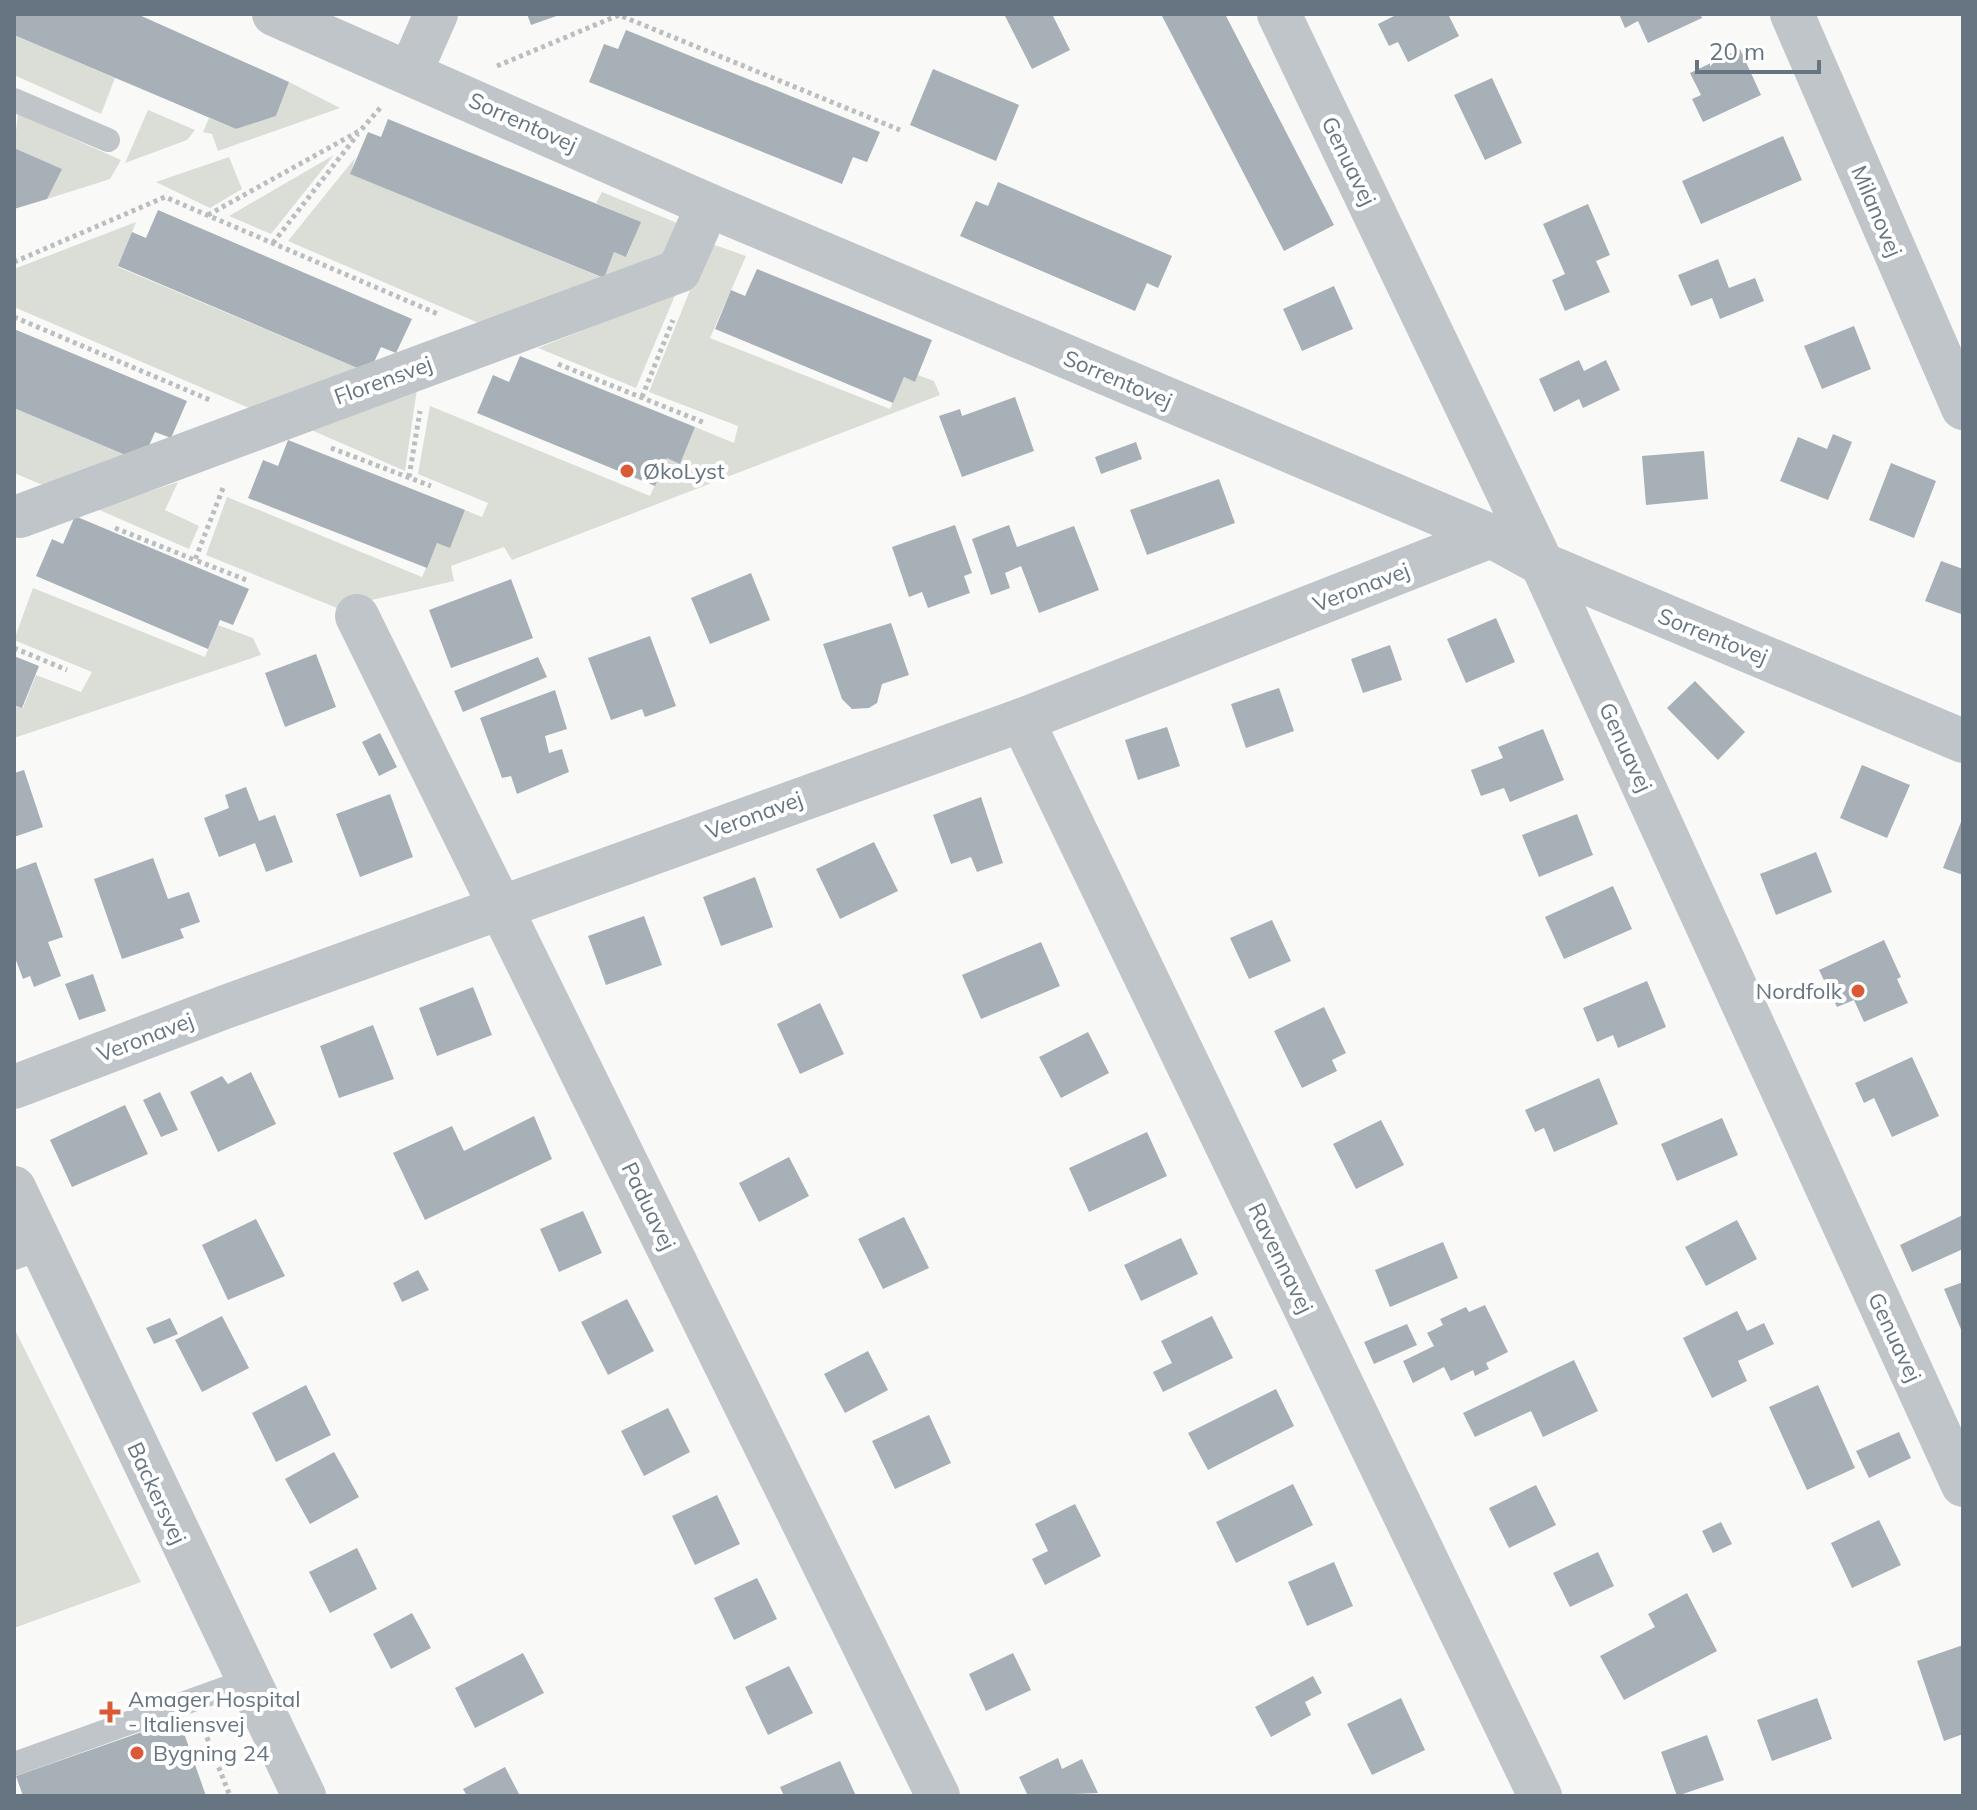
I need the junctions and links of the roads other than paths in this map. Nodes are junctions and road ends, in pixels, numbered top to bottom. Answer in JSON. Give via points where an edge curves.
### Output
{"nodes":[{"id":1,"x":274,"y":14,"type":"edge"},
{"id":2,"x":436,"y":14,"type":"edge"},
{"id":3,"x":1279,"y":14,"type":"edge"},
{"id":4,"x":1792,"y":14,"type":"edge"},
{"id":5,"x":427,"y":81,"type":"junction"},
{"id":6,"x":14,"y":100,"type":"edge"},
{"id":7,"x":108,"y":140,"type":"dead end"},
{"id":8,"x":708,"y":205,"type":"junction"},
{"id":9,"x":1963,"y":408,"type":"edge"},
{"id":10,"x":25,"y":516,"type":"edge"},
{"id":11,"x":1491,"y":536,"type":"junction"},
{"id":12,"x":1542,"y":564,"type":"junction"},
{"id":13,"x":357,"y":616,"type":"dead end"},
{"id":14,"x":1022,"y":720,"type":"junction"},
{"id":15,"x":1963,"y":741,"type":"edge"},
{"id":16,"x":502,"y":906,"type":"junction"},
{"id":17,"x":14,"y":1087,"type":"edge"},
{"id":18,"x":14,"y":1188,"type":"edge"},
{"id":19,"x":28,"y":1253,"type":"edge"},
{"id":20,"x":1963,"y":1485,"type":"edge"},
{"id":21,"x":246,"y":1681,"type":"junction"},
{"id":22,"x":14,"y":1764,"type":"edge"},
{"id":23,"x":304,"y":1796,"type":"edge"},
{"id":24,"x":938,"y":1796,"type":"edge"},
{"id":25,"x":1540,"y":1796,"type":"edge"}],
"edges":[{"from":1,"to":5,"type":"street","name":"Sorrentovej"},
{"from":2,"to":5,"type":"street"},
{"from":3,"to":12,"type":"street","name":"Genuavej"},
{"from":4,"to":9,"type":"street","name":"Milanovej"},
{"from":5,"to":8,"type":"street","name":"Sorrentovej"},
{"from":6,"to":7,"type":"lane"},
{"from":8,"to":10,"type":"street","name":"Florensvej","via":[[679,271]]},
{"from":8,"to":11,"type":"street","name":"Sorrentovej"},
{"from":11,"to":12,"type":"street","name":"Sorrentovej"},
{"from":11,"to":14,"type":"street","name":"Veronavej"},
{"from":12,"to":15,"type":"street","name":"Sorrentovej"},
{"from":12,"to":20,"type":"street","name":"Genuavej"},
{"from":13,"to":16,"type":"street","name":"Paduavej"},
{"from":14,"to":16,"type":"street","name":"Veronavej"},
{"from":14,"to":25,"type":"street","name":"Ravennavej"},
{"from":16,"to":17,"type":"street","name":"Veronavej"},
{"from":16,"to":24,"type":"street","name":"Paduavej"},
{"from":18,"to":19,"type":"street","name":"Backersvej"},
{"from":19,"to":21,"type":"street","name":"Backersvej"},
{"from":21,"to":22,"type":"lane"},
{"from":21,"to":23,"type":"street","name":"Backersvej"}]}
